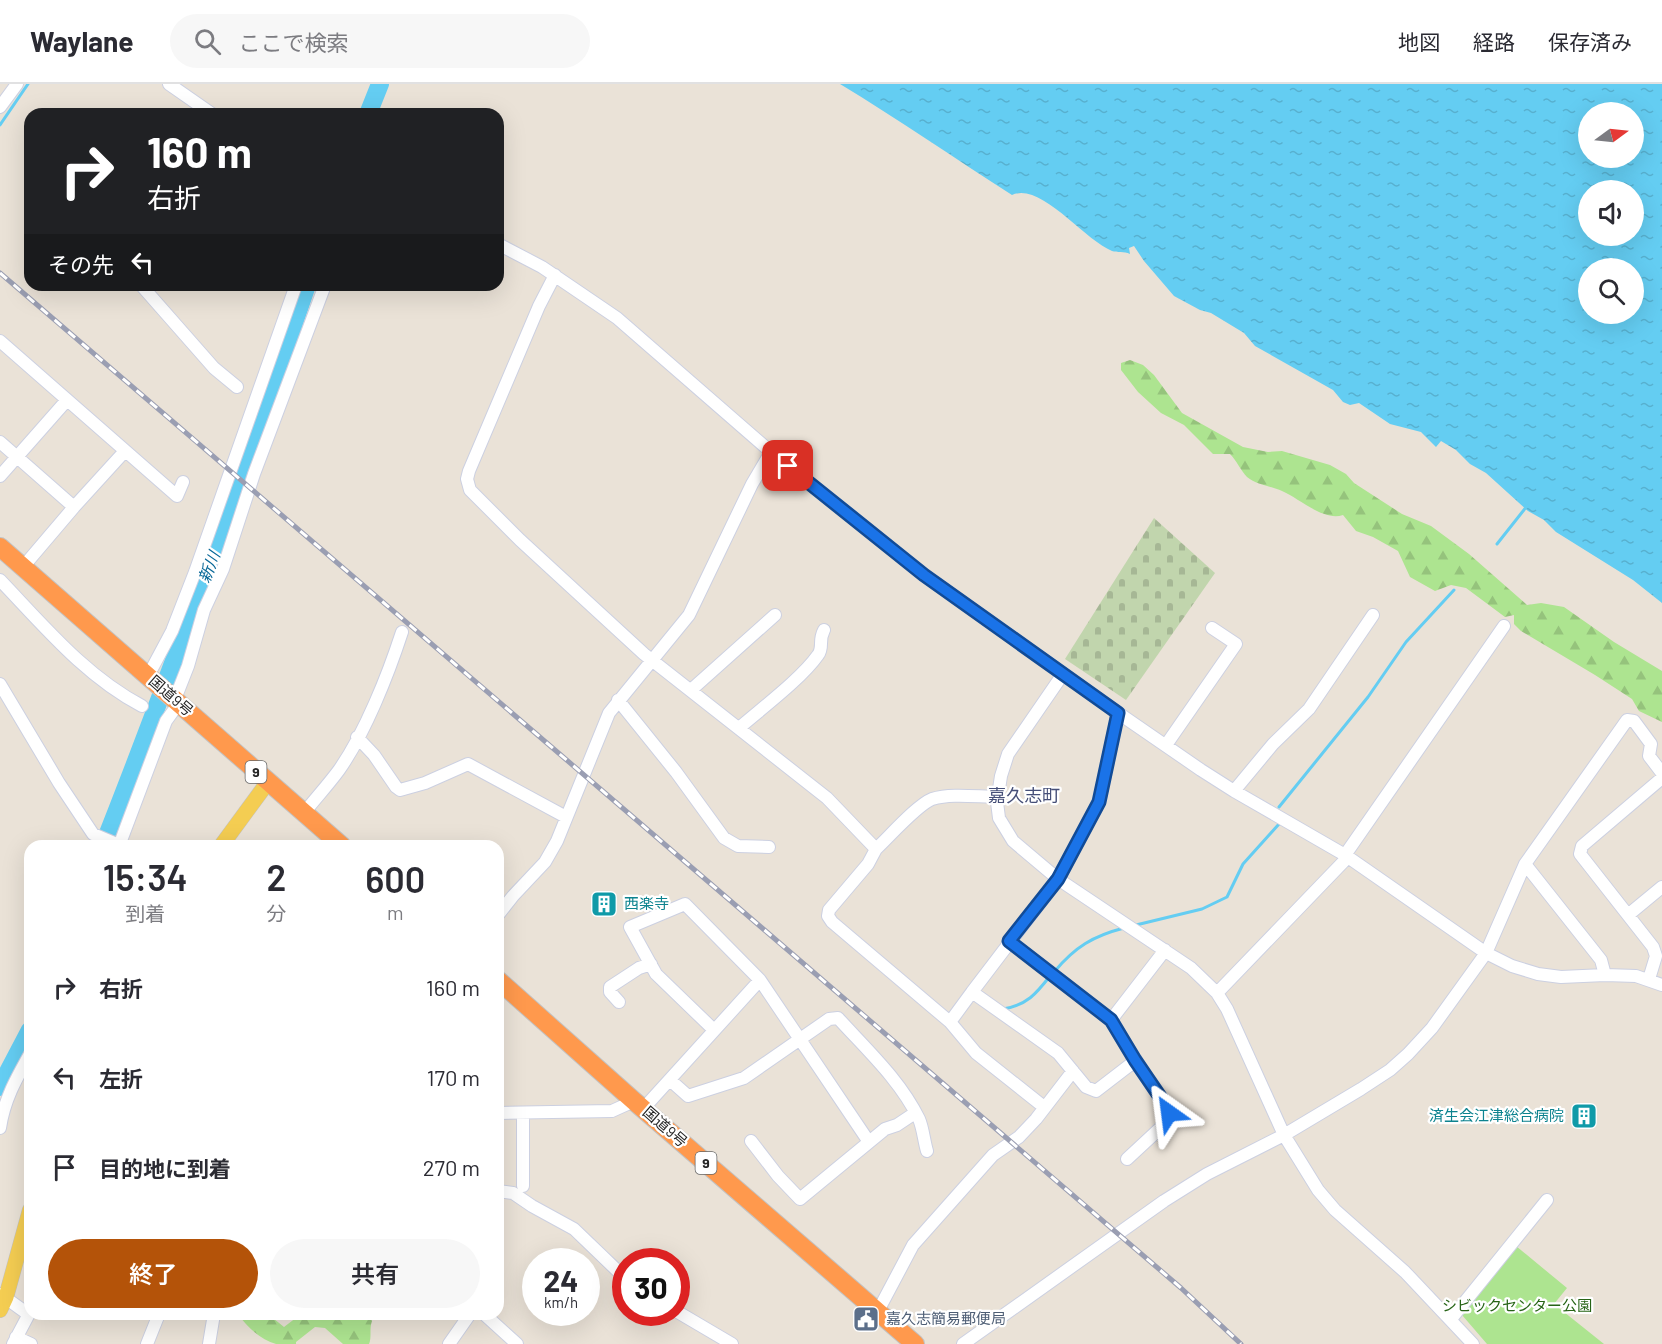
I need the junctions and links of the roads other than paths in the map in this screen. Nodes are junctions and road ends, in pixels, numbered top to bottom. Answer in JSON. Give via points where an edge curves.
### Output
{"nodes":[{"id":1,"x":17,"y":84,"type":"edge"},
{"id":2,"x":169,"y":84,"type":"edge"},
{"id":3,"x":0,"y":107,"type":"edge"},
{"id":4,"x":203,"y":108,"type":"edge"},
{"id":5,"x":504,"y":247,"type":"edge"},
{"id":6,"x":555,"y":275,"type":"junction"},
{"id":7,"x":146,"y":291,"type":"edge"},
{"id":8,"x":294,"y":291,"type":"edge"},
{"id":9,"x":323,"y":291,"type":"edge"},
{"id":10,"x":0,"y":341,"type":"edge"},
{"id":11,"x":237,"y":387,"type":"dead end"},
{"id":12,"x":67,"y":400,"type":"junction"},
{"id":13,"x":0,"y":442,"type":"edge"},
{"id":14,"x":125,"y":451,"type":"junction"},
{"id":15,"x":771,"y":452,"type":"junction"},
{"id":16,"x":17,"y":457,"type":"junction"},
{"id":17,"x":0,"y":476,"type":"edge"},
{"id":18,"x":183,"y":482,"type":"dead end"},
{"id":19,"x":74,"y":507,"type":"junction"},
{"id":20,"x":0,"y":547,"type":"edge"},
{"id":21,"x":23,"y":567,"type":"junction"},
{"id":22,"x":0,"y":580,"type":"edge"},
{"id":23,"x":775,"y":615,"type":"dead end"},
{"id":24,"x":1373,"y":615,"type":"dead end"},
{"id":25,"x":1504,"y":626,"type":"dead end"},
{"id":26,"x":1212,"y":628,"type":"dead end"},
{"id":27,"x":824,"y":630,"type":"dead end"},
{"id":28,"x":402,"y":633,"type":"dead end"},
{"id":29,"x":653,"y":660,"type":"junction"},
{"id":30,"x":1063,"y":674,"type":"junction"},
{"id":31,"x":151,"y":678,"type":"junction"},
{"id":32,"x":0,"y":684,"type":"edge"},
{"id":33,"x":691,"y":690,"type":"junction"},
{"id":34,"x":175,"y":699,"type":"junction"},
{"id":35,"x":618,"y":700,"type":"junction"},
{"id":36,"x":142,"y":706,"type":"dead end"},
{"id":37,"x":1118,"y":713,"type":"junction"},
{"id":38,"x":739,"y":728,"type":"junction"},
{"id":39,"x":357,"y":737,"type":"junction"},
{"id":40,"x":1166,"y":745,"type":"junction"},
{"id":41,"x":1662,"y":773,"type":"edge"},
{"id":42,"x":1662,"y":778,"type":"edge"},
{"id":43,"x":268,"y":782,"type":"junction"},
{"id":44,"x":1234,"y":791,"type":"junction"},
{"id":45,"x":998,"y":797,"type":"junction"},
{"id":46,"x":304,"y":813,"type":"junction"},
{"id":47,"x":566,"y":817,"type":"junction"},
{"id":48,"x":106,"y":840,"type":"edge"},
{"id":49,"x":120,"y":840,"type":"edge"},
{"id":50,"x":225,"y":840,"type":"edge"},
{"id":51,"x":335,"y":840,"type":"edge"},
{"id":52,"x":769,"y":848,"type":"dead end"},
{"id":53,"x":876,"y":849,"type":"junction"},
{"id":54,"x":1347,"y":856,"type":"junction"},
{"id":55,"x":1524,"y":864,"type":"junction"},
{"id":56,"x":1058,"y":879,"type":"junction"},
{"id":57,"x":1662,"y":887,"type":"edge"},
{"id":58,"x":504,"y":907,"type":"edge"},
{"id":59,"x":1628,"y":915,"type":"junction"},
{"id":60,"x":1009,"y":941,"type":"junction"},
{"id":61,"x":1165,"y":950,"type":"junction"},
{"id":62,"x":1486,"y":953,"type":"junction"},
{"id":63,"x":1659,"y":955,"type":"edge"},
{"id":64,"x":651,"y":964,"type":"junction"},
{"id":65,"x":1605,"y":975,"type":"junction"},
{"id":66,"x":1649,"y":979,"type":"junction"},
{"id":67,"x":760,"y":980,"type":"junction"},
{"id":68,"x":504,"y":985,"type":"edge"},
{"id":69,"x":1662,"y":985,"type":"edge"},
{"id":70,"x":972,"y":992,"type":"junction"},
{"id":71,"x":1216,"y":993,"type":"junction"},
{"id":72,"x":619,"y":1002,"type":"dead end"},
{"id":73,"x":1111,"y":1020,"type":"junction"},
{"id":74,"x":950,"y":1022,"type":"junction"},
{"id":75,"x":714,"y":1030,"type":"junction"},
{"id":76,"x":800,"y":1039,"type":"junction"},
{"id":77,"x":1135,"y":1060,"type":"junction"},
{"id":78,"x":24,"y":1065,"type":"edge"},
{"id":79,"x":1073,"y":1071,"type":"junction"},
{"id":80,"x":670,"y":1080,"type":"junction"},
{"id":81,"x":638,"y":1105,"type":"junction"},
{"id":82,"x":1044,"y":1107,"type":"junction"},
{"id":83,"x":504,"y":1113,"type":"edge"},
{"id":84,"x":523,"y":1113,"type":"junction"},
{"id":85,"x":915,"y":1113,"type":"junction"},
{"id":86,"x":0,"y":1128,"type":"edge"},
{"id":87,"x":1284,"y":1135,"type":"junction"},
{"id":88,"x":751,"y":1141,"type":"dead end"},
{"id":89,"x":869,"y":1142,"type":"junction"},
{"id":90,"x":927,"y":1151,"type":"dead end"},
{"id":91,"x":1127,"y":1159,"type":"dead end"},
{"id":92,"x":524,"y":1186,"type":"dead end"},
{"id":93,"x":504,"y":1192,"type":"edge"},
{"id":94,"x":1547,"y":1200,"type":"dead end"},
{"id":95,"x":24,"y":1229,"type":"edge"},
{"id":96,"x":612,"y":1266,"type":"edge"},
{"id":97,"x":2,"y":1300,"type":"edge"},
{"id":98,"x":24,"y":1311,"type":"edge"},
{"id":99,"x":878,"y":1311,"type":"junction"},
{"id":100,"x":690,"y":1319,"type":"edge"},
{"id":101,"x":1451,"y":1319,"type":"junction"},
{"id":102,"x":25,"y":1320,"type":"edge"},
{"id":103,"x":157,"y":1320,"type":"edge"},
{"id":104,"x":213,"y":1320,"type":"edge"},
{"id":105,"x":466,"y":1320,"type":"edge"},
{"id":106,"x":490,"y":1320,"type":"edge"},
{"id":107,"x":15,"y":1340,"type":"edge"},
{"id":108,"x":31,"y":1344,"type":"edge"},
{"id":109,"x":147,"y":1344,"type":"edge"},
{"id":110,"x":209,"y":1344,"type":"edge"},
{"id":111,"x":449,"y":1344,"type":"edge"},
{"id":112,"x":516,"y":1344,"type":"edge"},
{"id":113,"x":732,"y":1344,"type":"edge"},
{"id":114,"x":915,"y":1344,"type":"edge"},
{"id":115,"x":963,"y":1344,"type":"edge"},
{"id":116,"x":1473,"y":1344,"type":"edge"}],
"edges":[{"from":1,"to":3,"type":"street"},
{"from":2,"to":4,"type":"street"},
{"from":5,"to":6,"type":"street"},
{"from":6,"to":15,"type":"street","via":[[635,333]]},
{"from":6,"to":29,"type":"street","via":[[467,479],[478,500]]},
{"from":7,"to":11,"type":"street","via":[[214,368]]},
{"from":8,"to":31,"type":"street","via":[[195,572]]},
{"from":9,"to":34,"type":"street","via":[[223,569],[204,610]]},
{"from":10,"to":12,"type":"street"},
{"from":12,"to":14,"type":"street"},
{"from":12,"to":16,"type":"street"},
{"from":13,"to":16,"type":"street"},
{"from":14,"to":18,"type":"street","via":[[177,496]]},
{"from":14,"to":19,"type":"street"},
{"from":15,"to":29,"type":"street","via":[[689,615]]},
{"from":15,"to":30,"type":"street","via":[[924,575]]},
{"from":16,"to":17,"type":"street"},
{"from":16,"to":19,"type":"street"},
{"from":19,"to":21,"type":"street"},
{"from":20,"to":21,"type":"highway","name":"国道9号","number":"9"},
{"from":21,"to":31,"type":"highway","name":"国道9号","number":"9"},
{"from":22,"to":36,"type":"street","via":[[84,667]]},
{"from":23,"to":33,"type":"street"},
{"from":24,"to":44,"type":"street","via":[[1309,709]]},
{"from":25,"to":54,"type":"street"},
{"from":26,"to":40,"type":"street","via":[[1236,644]]},
{"from":27,"to":38,"type":"street","via":[[817,656]]},
{"from":28,"to":39,"type":"street","via":[[393,662]]},
{"from":29,"to":33,"type":"street"},
{"from":29,"to":35,"type":"street"},
{"from":30,"to":37,"type":"street"},
{"from":30,"to":45,"type":"street","via":[[1008,754]]},
{"from":31,"to":34,"type":"highway","name":"国道9号","number":"9"},
{"from":32,"to":48,"type":"street","via":[[73,805],[96,836]]},
{"from":33,"to":38,"type":"street"},
{"from":34,"to":43,"type":"highway","name":"国道9号","number":"9"},
{"from":34,"to":49,"type":"street"},
{"from":35,"to":47,"type":"street"},
{"from":35,"to":52,"type":"street","via":[[724,838],[738,846]]},
{"from":37,"to":40,"type":"street"},
{"from":37,"to":56,"type":"street","via":[[1099,802]]},
{"from":38,"to":53,"type":"street","via":[[827,798]]},
{"from":39,"to":46,"type":"street","via":[[339,769]]},
{"from":39,"to":47,"type":"street","via":[[400,790],[468,764]]},
{"from":40,"to":44,"type":"street"},
{"from":41,"to":55,"type":"street","via":[[1649,756],[1651,744],[1634,721],[1627,720]]},
{"from":42,"to":59,"type":"street","via":[[1582,846],[1580,854]]},
{"from":43,"to":46,"type":"highway","name":"国道9号","number":"9"},
{"from":43,"to":50,"type":"main road"},
{"from":44,"to":54,"type":"street"},
{"from":45,"to":53,"type":"street","via":[[933,799]]},
{"from":45,"to":56,"type":"street","via":[[999,818],[1013,841]]},
{"from":46,"to":51,"type":"highway","name":"国道9号","number":"9"},
{"from":47,"to":58,"type":"street","via":[[544,862]]},
{"from":53,"to":74,"type":"street","via":[[828,916]]},
{"from":54,"to":62,"type":"street"},
{"from":54,"to":71,"type":"street"},
{"from":55,"to":62,"type":"street"},
{"from":55,"to":65,"type":"street","via":[[1601,960]]},
{"from":56,"to":60,"type":"street"},
{"from":56,"to":61,"type":"street"},
{"from":57,"to":59,"type":"street"},
{"from":59,"to":63,"type":"street"},
{"from":60,"to":70,"type":"street"},
{"from":60,"to":73,"type":"street"},
{"from":61,"to":71,"type":"street"},
{"from":61,"to":73,"type":"street"},
{"from":62,"to":65,"type":"street","via":[[1538,974]]},
{"from":62,"to":87,"type":"street","via":[[1432,1028],[1408,1054],[1362,1089]]},
{"from":63,"to":66,"type":"street"},
{"from":64,"to":67,"type":"street","via":[[630,927],[685,904]]},
{"from":64,"to":72,"type":"street","via":[[610,987]]},
{"from":64,"to":75,"type":"street","via":[[656,975]]},
{"from":65,"to":66,"type":"street"},
{"from":66,"to":69,"type":"street"},
{"from":67,"to":75,"type":"street"},
{"from":67,"to":76,"type":"street"},
{"from":68,"to":81,"type":"highway","name":"国道9号","number":"9"},
{"from":70,"to":74,"type":"street"},
{"from":70,"to":79,"type":"street","via":[[1058,1053]]},
{"from":71,"to":87,"type":"street","via":[[1227,1009]]},
{"from":73,"to":77,"type":"street"},
{"from":74,"to":82,"type":"street","via":[[976,1053]]},
{"from":75,"to":80,"type":"street"},
{"from":76,"to":80,"type":"street","via":[[744,1078],[688,1096]]},
{"from":76,"to":85,"type":"street","via":[[829,1019],[838,1018],[890,1075]]},
{"from":76,"to":89,"type":"street"},
{"from":77,"to":79,"type":"street","via":[[1096,1091],[1086,1087]]},
{"from":77,"to":91,"type":"street","via":[[1167,1107],[1169,1120]]},
{"from":78,"to":86,"type":"street","via":[[3,1107]]},
{"from":79,"to":82,"type":"street"},
{"from":80,"to":81,"type":"street"},
{"from":81,"to":84,"type":"street","via":[[612,1111]]},
{"from":81,"to":99,"type":"highway","name":"国道9号","number":"9"},
{"from":82,"to":99,"type":"street","via":[[1019,1137],[993,1155],[913,1245]]},
{"from":83,"to":84,"type":"street"},
{"from":84,"to":92,"type":"street"},
{"from":85,"to":89,"type":"street"},
{"from":85,"to":90,"type":"street"},
{"from":87,"to":101,"type":"street","via":[[1305,1172],[1335,1210],[1406,1272]]},
{"from":87,"to":115,"type":"street","via":[[1164,1201]]},
{"from":88,"to":89,"type":"street","via":[[800,1199]]},
{"from":93,"to":96,"type":"street","via":[[513,1193],[574,1229]]},
{"from":94,"to":101,"type":"street"},
{"from":95,"to":97,"type":"main road"},
{"from":97,"to":98,"type":"street"},
{"from":99,"to":114,"type":"highway","name":"国道9号","number":"9"},
{"from":100,"to":113,"type":"street"},
{"from":101,"to":116,"type":"street"},
{"from":102,"to":107,"type":"street"},
{"from":103,"to":109,"type":"street"},
{"from":104,"to":110,"type":"street"},
{"from":105,"to":111,"type":"street"},
{"from":106,"to":112,"type":"street"},
{"from":107,"to":108,"type":"street"}]}
